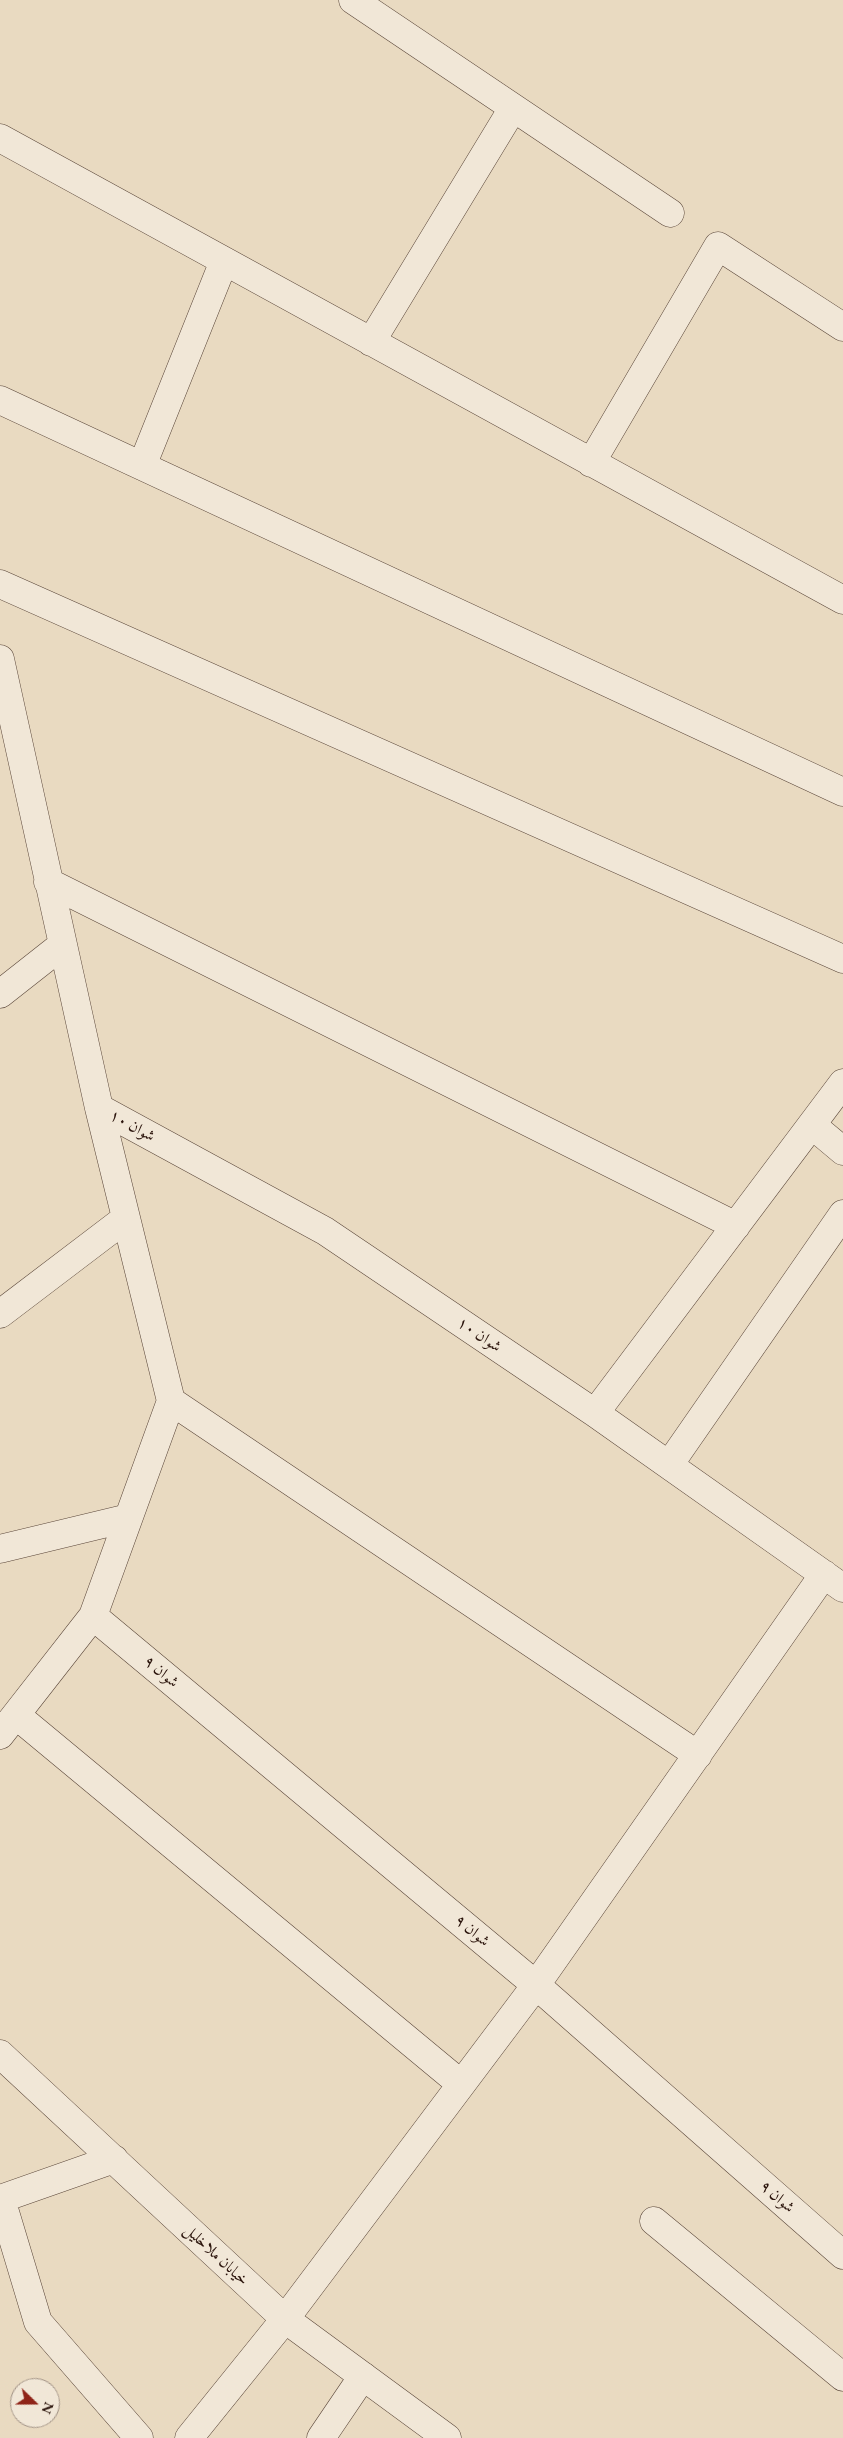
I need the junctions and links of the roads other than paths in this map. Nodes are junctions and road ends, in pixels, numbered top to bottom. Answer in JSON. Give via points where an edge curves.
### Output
{"nodes":[{"id":1,"x":353,"y":0,"type":"edge"},
{"id":2,"x":513,"y":108,"type":"junction"},
{"id":3,"x":0,"y":138,"type":"edge"},
{"id":4,"x":670,"y":213,"type":"dead end"},
{"id":5,"x":224,"y":261,"type":"junction"},
{"id":6,"x":843,"y":327,"type":"edge"},
{"id":7,"x":371,"y":342,"type":"junction"},
{"id":8,"x":0,"y":400,"type":"edge"},
{"id":9,"x":591,"y":463,"type":"junction"},
{"id":10,"x":142,"y":466,"type":"junction"},
{"id":11,"x":0,"y":584,"type":"edge"},
{"id":12,"x":843,"y":600,"type":"edge"},
{"id":13,"x":0,"y":659,"type":"edge"},
{"id":14,"x":843,"y":792,"type":"edge"},
{"id":15,"x":48,"y":882,"type":"junction"},
{"id":16,"x":61,"y":946,"type":"junction"},
{"id":17,"x":843,"y":959,"type":"edge"},
{"id":18,"x":0,"y":994,"type":"edge"},
{"id":19,"x":843,"y":1083,"type":"edge"},
{"id":20,"x":99,"y":1108,"type":"junction"},
{"id":21,"x":812,"y":1125,"type":"junction"},
{"id":22,"x":843,"y":1151,"type":"edge"},
{"id":23,"x":843,"y":1214,"type":"edge"},
{"id":24,"x":125,"y":1219,"type":"junction"},
{"id":25,"x":736,"y":1226,"type":"junction"},
{"id":26,"x":0,"y":1314,"type":"edge"},
{"id":27,"x":171,"y":1401,"type":"junction"},
{"id":28,"x":595,"y":1413,"type":"junction"},
{"id":29,"x":669,"y":1465,"type":"junction"},
{"id":30,"x":128,"y":1518,"type":"junction"},
{"id":31,"x":0,"y":1549,"type":"edge"},
{"id":32,"x":834,"y":1581,"type":"edge"},
{"id":33,"x":94,"y":1616,"type":"junction"},
{"id":34,"x":8,"y":1724,"type":"edge"},
{"id":35,"x":698,"y":1754,"type":"junction"},
{"id":36,"x":536,"y":1985,"type":"junction"},
{"id":37,"x":0,"y":2054,"type":"edge"},
{"id":38,"x":461,"y":2084,"type":"junction"},
{"id":39,"x":114,"y":2159,"type":"junction"},
{"id":40,"x":0,"y":2199,"type":"edge"},
{"id":41,"x":654,"y":2221,"type":"dead end"},
{"id":42,"x":843,"y":2255,"type":"edge"},
{"id":43,"x":285,"y":2319,"type":"junction"},
{"id":44,"x":363,"y":2376,"type":"junction"},
{"id":45,"x":843,"y":2377,"type":"edge"},
{"id":46,"x":139,"y":2438,"type":"edge"},
{"id":47,"x":189,"y":2438,"type":"edge"},
{"id":48,"x":321,"y":2438,"type":"edge"},
{"id":49,"x":447,"y":2438,"type":"edge"}],
"edges":[{"from":1,"to":2,"type":"street"},
{"from":2,"to":4,"type":"street"},
{"from":2,"to":7,"type":"street"},
{"from":3,"to":5,"type":"street"},
{"from":5,"to":7,"type":"street"},
{"from":5,"to":10,"type":"street"},
{"from":6,"to":9,"type":"street","via":[[718,246]]},
{"from":7,"to":9,"type":"street"},
{"from":8,"to":10,"type":"street"},
{"from":9,"to":12,"type":"street"},
{"from":10,"to":14,"type":"street"},
{"from":11,"to":17,"type":"street"},
{"from":13,"to":15,"type":"street"},
{"from":15,"to":16,"type":"street"},
{"from":15,"to":25,"type":"street"},
{"from":16,"to":18,"type":"street"},
{"from":16,"to":20,"type":"street"},
{"from":19,"to":21,"type":"street"},
{"from":20,"to":24,"type":"street"},
{"from":20,"to":28,"type":"street","name":"شوان ۱۰","via":[[325,1231]]},
{"from":21,"to":22,"type":"street"},
{"from":21,"to":25,"type":"street"},
{"from":23,"to":29,"type":"street"},
{"from":24,"to":26,"type":"street"},
{"from":24,"to":27,"type":"street"},
{"from":25,"to":28,"type":"street"},
{"from":27,"to":30,"type":"street"},
{"from":27,"to":35,"type":"street"},
{"from":28,"to":29,"type":"street","name":"شوان ۱۰"},
{"from":29,"to":32,"type":"street","name":"شوان ۱۰"},
{"from":30,"to":31,"type":"street"},
{"from":30,"to":33,"type":"street"},
{"from":32,"to":35,"type":"street"},
{"from":33,"to":34,"type":"street"},
{"from":33,"to":36,"type":"street","name":"شوان ۹"},
{"from":34,"to":38,"type":"street"},
{"from":35,"to":36,"type":"street"},
{"from":36,"to":38,"type":"street"},
{"from":36,"to":42,"type":"street","name":"شوان ۹"},
{"from":37,"to":39,"type":"street","name":"خیابان ملاخلیل"},
{"from":38,"to":43,"type":"street"},
{"from":39,"to":40,"type":"street"},
{"from":39,"to":43,"type":"street","name":"خیابان ملاخلیل"},
{"from":40,"to":46,"type":"street","via":[[38,2322]]},
{"from":41,"to":45,"type":"street"},
{"from":43,"to":44,"type":"street","name":"خیابان ملاخلیل"},
{"from":43,"to":47,"type":"street"},
{"from":44,"to":48,"type":"street"},
{"from":44,"to":49,"type":"street","name":"خیابان ملاخلیل"}]}
